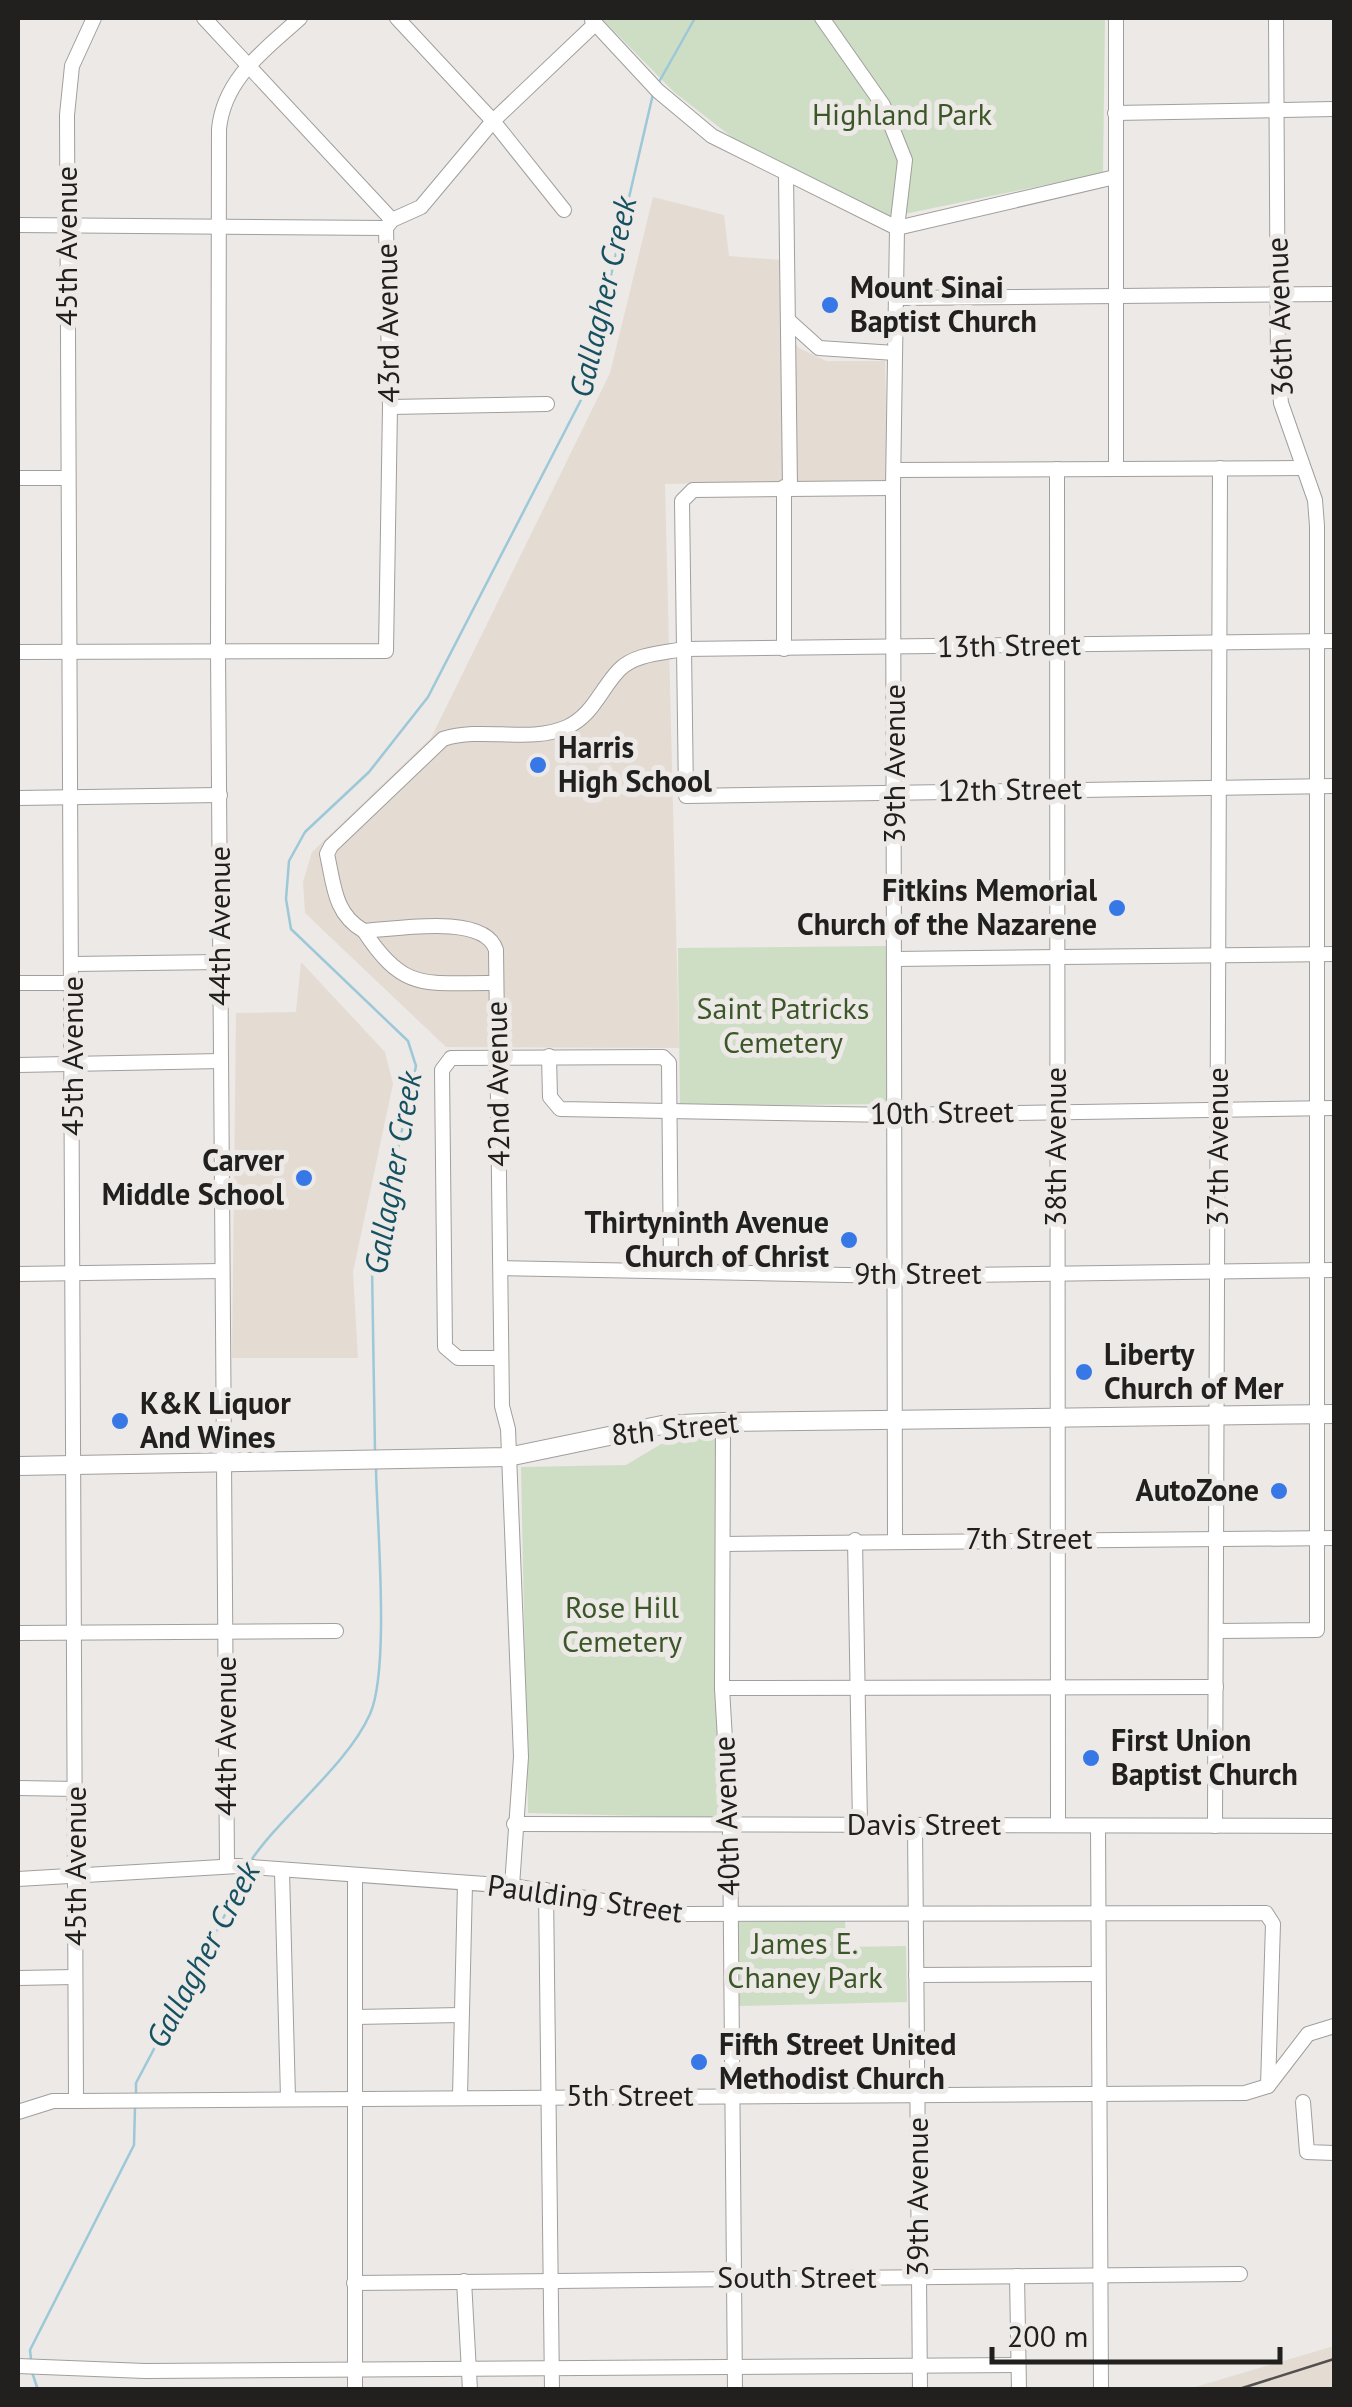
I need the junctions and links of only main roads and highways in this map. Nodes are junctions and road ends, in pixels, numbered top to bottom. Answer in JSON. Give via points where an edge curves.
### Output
{"nodes":[{"id":1,"x":1326,"y":1414,"type":"edge"},
{"id":2,"x":18,"y":1466,"type":"edge"}],
"edges":[{"from":1,"to":2,"type":"main road","name":"8th Street","via":[[724,1422],[662,1425],[508,1457]]}]}
